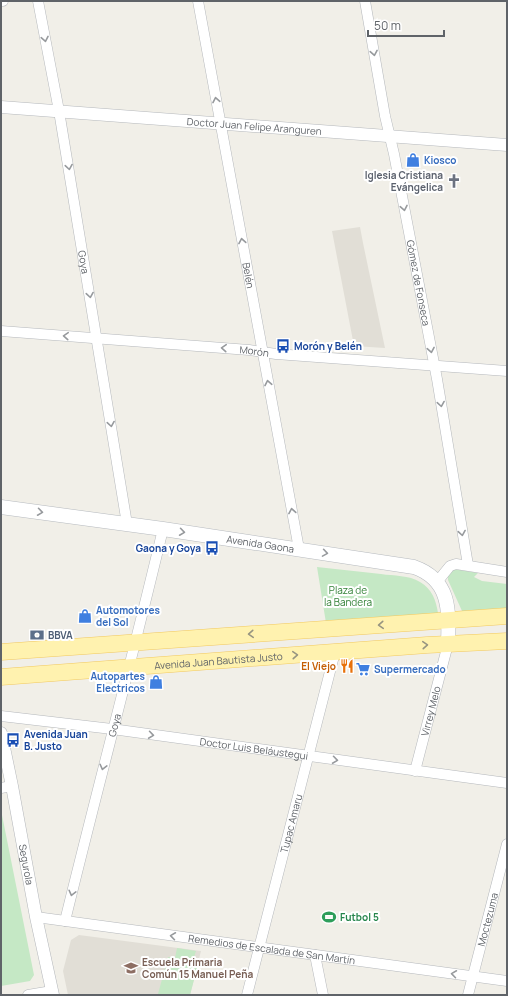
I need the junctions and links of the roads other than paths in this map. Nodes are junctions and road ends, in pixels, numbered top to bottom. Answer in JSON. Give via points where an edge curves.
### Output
{"nodes":[{"id":1,"x":38,"y":1,"type":"edge"},
{"id":2,"x":198,"y":1,"type":"edge"},
{"id":3,"x":364,"y":1,"type":"edge"},
{"id":4,"x":1,"y":107,"type":"edge"},
{"id":5,"x":59,"y":111,"type":"junction"},
{"id":6,"x":220,"y":123,"type":"junction"},
{"id":7,"x":389,"y":137,"type":"junction"},
{"id":8,"x":507,"y":145,"type":"edge"},
{"id":9,"x":1,"y":331,"type":"edge"},
{"id":10,"x":97,"y":339,"type":"junction"},
{"id":11,"x":262,"y":352,"type":"junction"},
{"id":12,"x":434,"y":366,"type":"junction"},
{"id":13,"x":507,"y":371,"type":"edge"},
{"id":14,"x":1,"y":507,"type":"edge"},
{"id":15,"x":127,"y":524,"type":"junction"},
{"id":16,"x":163,"y":529,"type":"junction"},
{"id":17,"x":299,"y":549,"type":"junction"},
{"id":18,"x":468,"y":565,"type":"junction"},
{"id":19,"x":507,"y":572,"type":"edge"},
{"id":20,"x":438,"y":582,"type":"junction"},
{"id":21,"x":507,"y":616,"type":"edge"},
{"id":22,"x":448,"y":620,"type":"junction"},
{"id":23,"x":507,"y":641,"type":"edge"},
{"id":24,"x":136,"y":642,"type":"junction"},
{"id":25,"x":448,"y":644,"type":"junction"},
{"id":26,"x":1,"y":652,"type":"edge"},
{"id":27,"x":335,"y":652,"type":"junction"},
{"id":28,"x":129,"y":667,"type":"junction"},
{"id":29,"x":1,"y":677,"type":"edge"},
{"id":30,"x":1,"y":716,"type":"edge"},
{"id":31,"x":112,"y":729,"type":"junction"},
{"id":32,"x":1,"y":733,"type":"edge"},
{"id":33,"x":308,"y":756,"type":"junction"},
{"id":34,"x":415,"y":771,"type":"junction"},
{"id":35,"x":507,"y":783,"type":"edge"},
{"id":36,"x":7,"y":787,"type":"edge"},
{"id":37,"x":507,"y":844,"type":"edge"},
{"id":38,"x":36,"y":917,"type":"junction"},
{"id":39,"x":65,"y":921,"type":"junction"},
{"id":40,"x":259,"y":948,"type":"junction"},
{"id":41,"x":315,"y":955,"type":"junction"},
{"id":42,"x":473,"y":976,"type":"junction"},
{"id":43,"x":507,"y":981,"type":"edge"},
{"id":44,"x":53,"y":993,"type":"edge"},
{"id":45,"x":28,"y":995,"type":"edge"},
{"id":46,"x":247,"y":995,"type":"edge"},
{"id":47,"x":323,"y":995,"type":"edge"},
{"id":48,"x":468,"y":995,"type":"edge"}],
"edges":[{"from":1,"to":5,"type":"street","name":"Goya","one_way":true},
{"from":6,"to":2,"type":"street","name":"Belén","one_way":true},
{"from":3,"to":7,"type":"street","name":"Gómez de Fonseca","one_way":true},
{"from":4,"to":5,"type":"street","name":"Doctor Juan Felipe Aranguren"},
{"from":5,"to":6,"type":"street","name":"Doctor Juan Felipe Aranguren"},
{"from":5,"to":10,"type":"street","name":"Goya","one_way":true},
{"from":6,"to":7,"type":"street","name":"Doctor Juan Felipe Aranguren"},
{"from":11,"to":6,"type":"street","name":"Belén","one_way":true},
{"from":7,"to":8,"type":"street","name":"Doctor Juan Felipe Aranguren"},
{"from":7,"to":12,"type":"street","name":"Gómez de Fonseca","one_way":true},
{"from":10,"to":9,"type":"street","name":"Morón","one_way":true},
{"from":11,"to":10,"type":"street","name":"Morón","one_way":true},
{"from":10,"to":15,"type":"street","name":"Goya","one_way":true},
{"from":11,"to":12,"type":"street","name":"Morón"},
{"from":17,"to":11,"type":"street","name":"Belén","one_way":true},
{"from":12,"to":13,"type":"street","name":"Morón"},
{"from":12,"to":18,"type":"street","name":"Gómez de Fonseca","one_way":true},
{"from":14,"to":15,"type":"main road","name":"Avenida Gaona","one_way":true},
{"from":15,"to":16,"type":"main road","name":"Avenida Gaona"},
{"from":16,"to":17,"type":"main road","name":"Avenida Gaona","one_way":true},
{"from":16,"to":24,"type":"street","name":"Goya"},
{"from":17,"to":20,"type":"main road","name":"Avenida Gaona","one_way":true,"via":[[414,567]]},
{"from":18,"to":19,"type":"street"},
{"from":18,"to":20,"type":"street","via":[[450,566]]},
{"from":20,"to":22,"type":"main road","name":"Virrey Melo","via":[[446,598]]},
{"from":21,"to":22,"type":"main road"},
{"from":22,"to":24,"type":"main road","one_way":true},
{"from":22,"to":25,"type":"main road","name":"Virrey Melo"},
{"from":23,"to":25,"type":"main road","name":"Avenida Juan Bautista Justo"},
{"from":24,"to":26,"type":"main road"},
{"from":24,"to":28,"type":"street","name":"Goya"},
{"from":27,"to":25,"type":"main road","name":"Avenida Juan Bautista Justo","one_way":true},
{"from":25,"to":34,"type":"street","name":"Virrey Melo"},
{"from":28,"to":27,"type":"main road","name":"Avenida Juan Bautista Justo","one_way":true},
{"from":27,"to":33,"type":"street","name":"Tupac Amaru"},
{"from":28,"to":29,"type":"main road","name":"Avenida Juan Bautista Justo"},
{"from":28,"to":31,"type":"street","name":"Goya"},
{"from":30,"to":31,"type":"street","name":"Doctor Luis Beláustegui"},
{"from":31,"to":33,"type":"street","name":"Doctor Luis Beláustegui","one_way":true},
{"from":31,"to":39,"type":"street","name":"Goya","one_way":true},
{"from":32,"to":36,"type":"street","name":"Segurola"},
{"from":33,"to":34,"type":"street","name":"Doctor Luis Beláustegui","one_way":true},
{"from":33,"to":40,"type":"street","name":"Tupac Amaru"},
{"from":34,"to":35,"type":"street","name":"Doctor Luis Beláustegui"},
{"from":36,"to":38,"type":"street","name":"Segurola"},
{"from":37,"to":42,"type":"street","name":"Moctezuma"},
{"from":38,"to":39,"type":"street","name":"Remedios de Escalada de San Martín"},
{"from":38,"to":44,"type":"street","name":"Segurola"},
{"from":40,"to":39,"type":"street","name":"Remedios de Escalada de San Martín","one_way":true},
{"from":40,"to":41,"type":"street","name":"Remedios de Escalada de San Martín"},
{"from":40,"to":46,"type":"street","name":"Tupac Amaru"},
{"from":42,"to":41,"type":"street","name":"Remedios de Escalada de San Martín","one_way":true},
{"from":41,"to":47,"type":"street"},
{"from":42,"to":43,"type":"street","name":"Remedios de Escalada de San Martín"},
{"from":42,"to":48,"type":"street","name":"Moctezuma"},
{"from":44,"to":45,"type":"street"}]}
